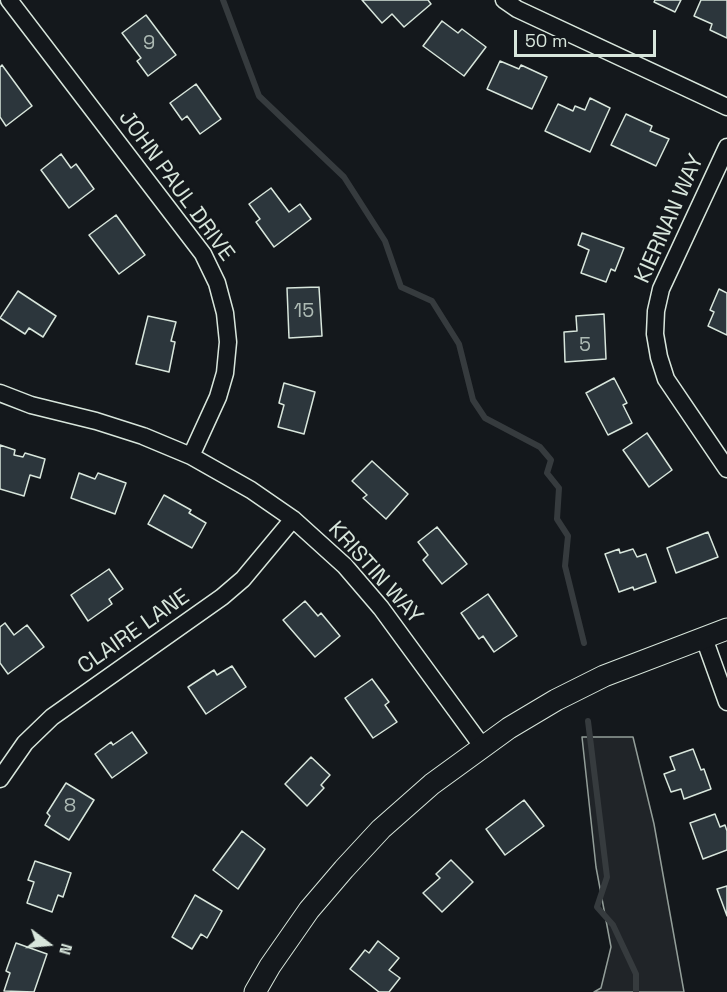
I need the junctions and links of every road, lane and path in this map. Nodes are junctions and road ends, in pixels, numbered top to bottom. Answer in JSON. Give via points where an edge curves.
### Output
{"nodes":[{"id":1,"x":9,"y":0,"type":"edge"},
{"id":2,"x":504,"y":0,"type":"edge"},
{"id":3,"x":727,"y":107,"type":"edge"},
{"id":4,"x":727,"y":147,"type":"edge"},
{"id":5,"x":0,"y":393,"type":"edge"},
{"id":6,"x":191,"y":456,"type":"junction"},
{"id":7,"x":727,"y":469,"type":"edge"},
{"id":8,"x":293,"y":519,"type":"junction"},
{"id":9,"x":727,"y":629,"type":"edge"},
{"id":10,"x":704,"y":638,"type":"junction"},
{"id":11,"x":727,"y":702,"type":"edge"},
{"id":12,"x":482,"y":746,"type":"junction"},
{"id":13,"x":0,"y":779,"type":"edge"},
{"id":14,"x":255,"y":992,"type":"edge"}],
"edges":[{"from":1,"to":6,"type":"street","name":"JOHN PAUL DRIVE","via":[[203,254],[217,283],[228,342],[225,374]]},
{"from":2,"to":3,"type":"street"},
{"from":4,"to":7,"type":"street","name":"KIERNAN WAY","via":[[662,289],[655,334],[666,379]]},
{"from":5,"to":6,"type":"street","name":"KRISTIN WAY","via":[[143,436]]},
{"from":6,"to":8,"type":"street","name":"KRISTIN WAY","via":[[252,490]]},
{"from":8,"to":12,"type":"street","name":"KRISTIN WAY","via":[[345,566],[381,608]]},
{"from":8,"to":13,"type":"street","name":"CLAIRE LANE","via":[[222,597],[52,717],[26,743]]},
{"from":9,"to":10,"type":"street"},
{"from":10,"to":11,"type":"street"},
{"from":10,"to":12,"type":"street","via":[[555,700]]},
{"from":12,"to":14,"type":"street","via":[[381,829],[344,869],[309,910]]}]}
